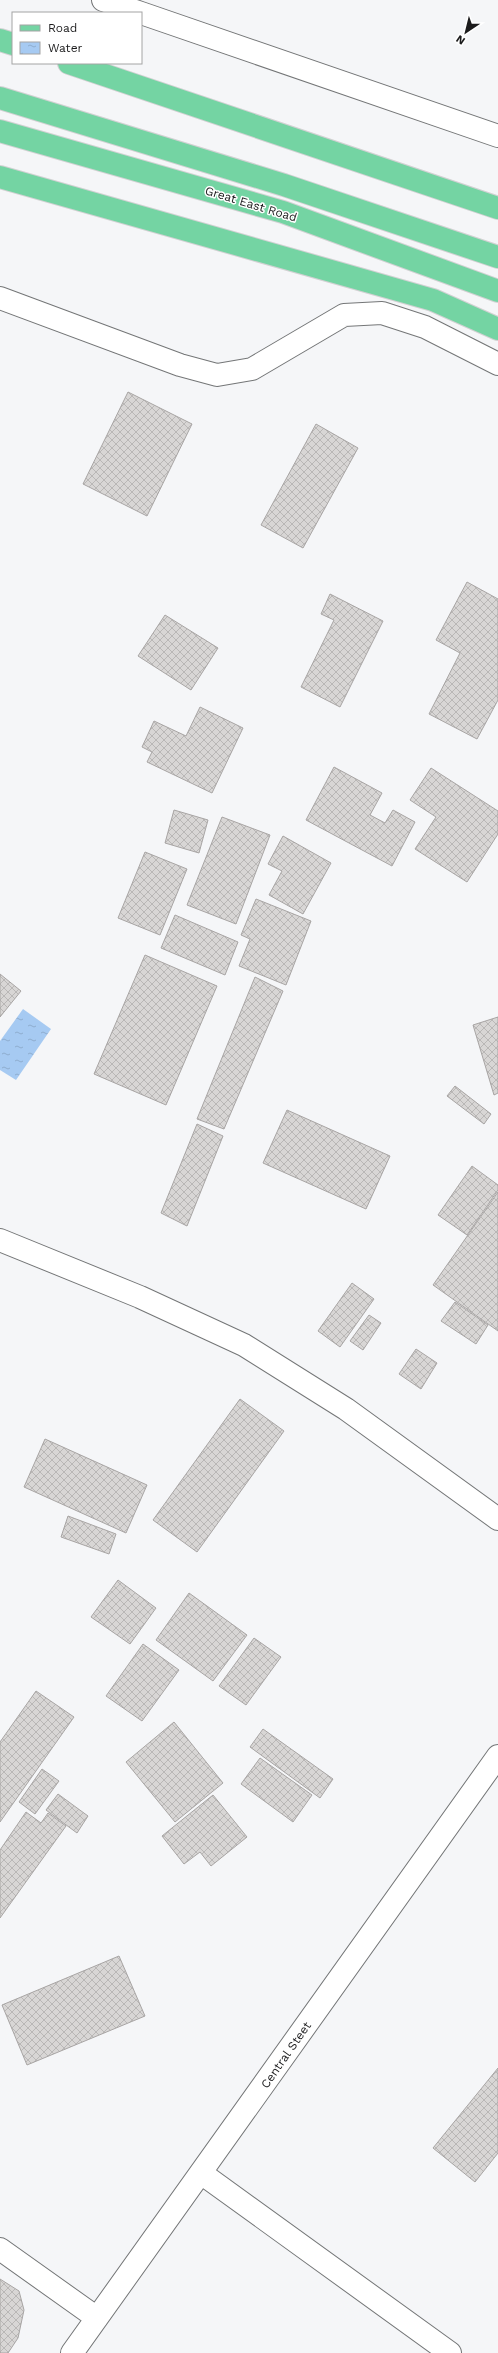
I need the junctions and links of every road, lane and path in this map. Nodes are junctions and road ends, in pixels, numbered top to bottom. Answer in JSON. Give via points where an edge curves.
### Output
{"nodes":[{"id":1,"x":103,"y":0,"type":"edge"},
{"id":2,"x":138,"y":12,"type":"edge"},
{"id":3,"x":142,"y":13,"type":"edge"},
{"id":4,"x":0,"y":40,"type":"edge"},
{"id":5,"x":12,"y":44,"type":"edge"},
{"id":6,"x":72,"y":64,"type":"edge"},
{"id":7,"x":0,"y":98,"type":"edge"},
{"id":8,"x":0,"y":131,"type":"edge"},
{"id":9,"x":498,"y":136,"type":"edge"},
{"id":10,"x":0,"y":177,"type":"edge"},
{"id":11,"x":498,"y":208,"type":"edge"},
{"id":12,"x":498,"y":257,"type":"edge"},
{"id":13,"x":498,"y":291,"type":"edge"},
{"id":14,"x":0,"y":298,"type":"edge"},
{"id":15,"x":498,"y":329,"type":"edge"},
{"id":16,"x":498,"y":364,"type":"edge"},
{"id":17,"x":0,"y":1240,"type":"edge"},
{"id":18,"x":498,"y":1519,"type":"edge"},
{"id":19,"x":498,"y":1756,"type":"edge"},
{"id":20,"x":201,"y":2174,"type":"junction"},
{"id":21,"x":0,"y":2248,"type":"edge"},
{"id":22,"x":98,"y":2318,"type":"junction"},
{"id":23,"x":72,"y":2353,"type":"edge"},
{"id":24,"x":450,"y":2353,"type":"edge"}],
"edges":[{"from":1,"to":2,"type":"street"},
{"from":3,"to":9,"type":"street"},
{"from":4,"to":5,"type":"main road"},
{"from":6,"to":11,"type":"main road"},
{"from":7,"to":12,"type":"main road","via":[[284,185]]},
{"from":8,"to":13,"type":"main road","name":"Great East Road","via":[[283,212]]},
{"from":10,"to":15,"type":"main road","via":[[433,300]]},
{"from":14,"to":16,"type":"street","via":[[180,365],[217,375],[252,369],[344,315],[382,313],[424,327]]},
{"from":17,"to":18,"type":"street","via":[[140,1297],[244,1345],[346,1409]]},
{"from":19,"to":20,"type":"street","name":"Central Steet"},
{"from":20,"to":22,"type":"street","name":"Central Steet"},
{"from":20,"to":24,"type":"street"},
{"from":21,"to":22,"type":"street"},
{"from":22,"to":23,"type":"street","name":"Central Steet"}]}
